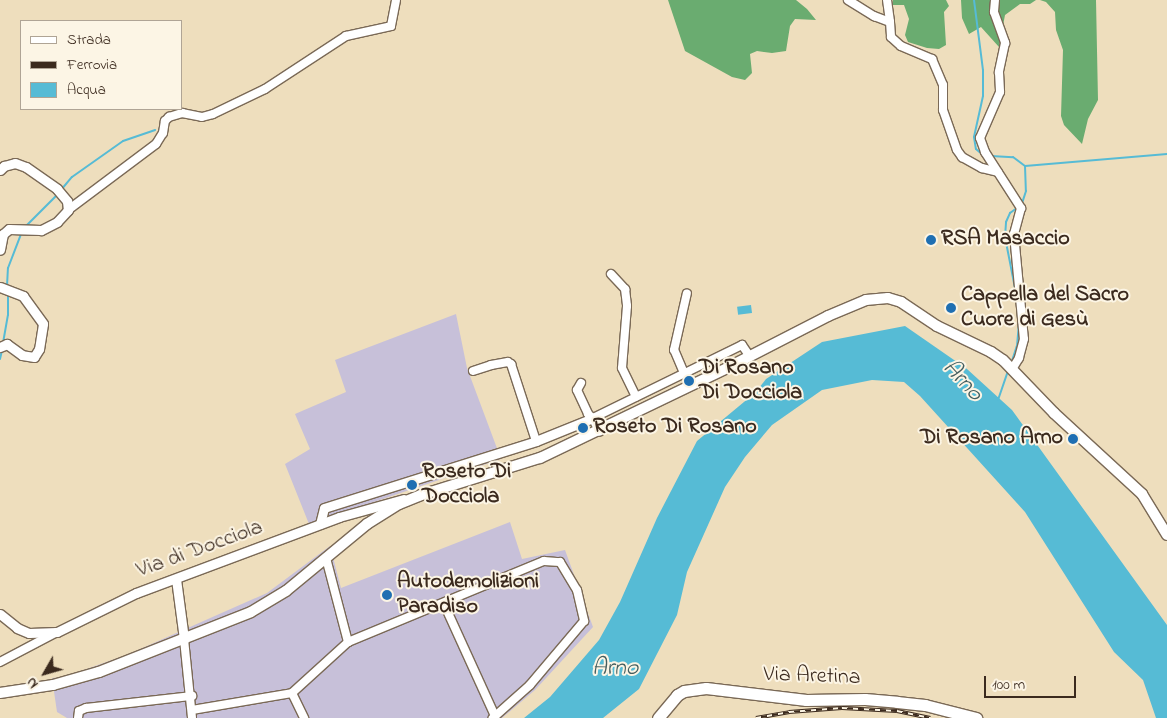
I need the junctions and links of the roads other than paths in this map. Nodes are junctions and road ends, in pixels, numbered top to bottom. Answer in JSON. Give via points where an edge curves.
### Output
{"nodes":[{"id":1,"x":396,"y":0,"type":"edge"},
{"id":2,"x":848,"y":0,"type":"edge"},
{"id":3,"x":887,"y":0,"type":"edge"},
{"id":4,"x":995,"y":0,"type":"edge"},
{"id":5,"x":890,"y":22,"type":"junction"},
{"id":6,"x":0,"y":170,"type":"edge"},
{"id":7,"x":998,"y":172,"type":"junction"},
{"id":8,"x":68,"y":210,"type":"junction"},
{"id":9,"x":0,"y":250,"type":"edge"},
{"id":10,"x":611,"y":274,"type":"dead end"},
{"id":11,"x":0,"y":287,"type":"edge"},
{"id":12,"x":687,"y":293,"type":"dead end"},
{"id":13,"x":0,"y":348,"type":"edge"},
{"id":14,"x":750,"y":356,"type":"junction"},
{"id":15,"x":1010,"y":367,"type":"junction"},
{"id":16,"x":473,"y":371,"type":"dead end"},
{"id":17,"x":684,"y":373,"type":"junction"},
{"id":18,"x":581,"y":383,"type":"dead end"},
{"id":19,"x":636,"y":397,"type":"junction"},
{"id":20,"x":593,"y":418,"type":"junction"},
{"id":21,"x":599,"y":431,"type":"junction"},
{"id":22,"x":536,"y":441,"type":"junction"},
{"id":23,"x":421,"y":495,"type":"junction"},
{"id":24,"x":320,"y":524,"type":"junction"},
{"id":25,"x":1167,"y":534,"type":"edge"},
{"id":26,"x":326,"y":558,"type":"junction"},
{"id":27,"x":176,"y":580,"type":"junction"},
{"id":28,"x":444,"y":604,"type":"junction"},
{"id":29,"x":0,"y":614,"type":"edge"},
{"id":30,"x":57,"y":632,"type":"junction"},
{"id":31,"x":184,"y":639,"type":"junction"},
{"id":32,"x":348,"y":642,"type":"junction"},
{"id":33,"x":0,"y":662,"type":"edge"},
{"id":34,"x":0,"y":693,"type":"edge"},
{"id":35,"x":292,"y":693,"type":"junction"},
{"id":36,"x":192,"y":696,"type":"junction"},
{"id":37,"x":192,"y":714,"type":"edge"},
{"id":38,"x":494,"y":717,"type":"edge"},
{"id":39,"x":78,"y":718,"type":"edge"},
{"id":40,"x":304,"y":718,"type":"edge"},
{"id":41,"x":658,"y":718,"type":"edge"},
{"id":42,"x":976,"y":718,"type":"edge"}],
"edges":[{"from":1,"to":8,"type":"street","via":[[391,26],[346,36],[265,88],[213,114],[202,117],[182,113],[169,118],[156,144]]},
{"from":2,"to":5,"type":"street"},
{"from":3,"to":5,"type":"street"},
{"from":4,"to":7,"type":"street","via":[[994,12],[1005,43],[999,72],[1000,92],[980,138]]},
{"from":5,"to":7,"type":"street","via":[[891,37],[901,46],[932,59],[943,85],[943,110],[962,157],[988,171]]},
{"from":6,"to":8,"type":"street","via":[[15,163],[26,167],[60,192],[67,201]]},
{"from":7,"to":15,"type":"street","via":[[1020,205],[1014,234],[1024,339],[1019,358]]},
{"from":8,"to":9,"type":"street","via":[[57,222],[41,230],[9,229],[3,234]]},
{"from":10,"to":19,"type":"street","via":[[625,289],[627,306],[622,368]]},
{"from":11,"to":13,"type":"street","via":[[22,296],[43,324],[39,349],[34,357],[22,355],[7,344]]},
{"from":12,"to":17,"type":"street","via":[[674,350]]},
{"from":14,"to":15,"type":"main road","via":[[852,305],[888,298],[901,302],[945,331],[991,352]]},
{"from":14,"to":17,"type":"street","via":[[742,344]]},
{"from":14,"to":21,"type":"main road"},
{"from":15,"to":25,"type":"main road","via":[[1054,413],[1142,494]]},
{"from":16,"to":22,"type":"street","via":[[491,365],[511,364]]},
{"from":17,"to":19,"type":"street"},
{"from":18,"to":20,"type":"street","via":[[577,390]]},
{"from":19,"to":20,"type":"street"},
{"from":20,"to":21,"type":"street"},
{"from":20,"to":22,"type":"street"},
{"from":21,"to":23,"type":"main road","via":[[540,458]]},
{"from":22,"to":24,"type":"street","via":[[324,508]]},
{"from":23,"to":24,"type":"street","name":"Via di Docciola"},
{"from":23,"to":26,"type":"main road","via":[[367,524]]},
{"from":24,"to":27,"type":"street","name":"Via di Docciola"},
{"from":26,"to":31,"type":"main road","via":[[286,591],[251,612]]},
{"from":26,"to":32,"type":"street"},
{"from":27,"to":30,"type":"street","name":"Via di Docciola","via":[[136,593]]},
{"from":27,"to":31,"type":"street"},
{"from":28,"to":32,"type":"street"},
{"from":28,"to":38,"type":"street"},
{"from":28,"to":38,"type":"street","via":[[544,561],[560,562],[578,590],[584,621],[530,685]]},
{"from":29,"to":30,"type":"street","via":[[29,633]]},
{"from":30,"to":33,"type":"street","name":"Via di Docciola"},
{"from":31,"to":34,"type":"main road","via":[[99,672],[53,685]]},
{"from":31,"to":36,"type":"street"},
{"from":32,"to":35,"type":"street"},
{"from":35,"to":37,"type":"street"},
{"from":35,"to":40,"type":"street"},
{"from":36,"to":37,"type":"street"},
{"from":36,"to":39,"type":"street","via":[[86,708],[79,711]]},
{"from":41,"to":42,"type":"main road","name":"Via Aretina","via":[[684,690],[706,688],[806,700],[865,699],[925,705]]}]}
